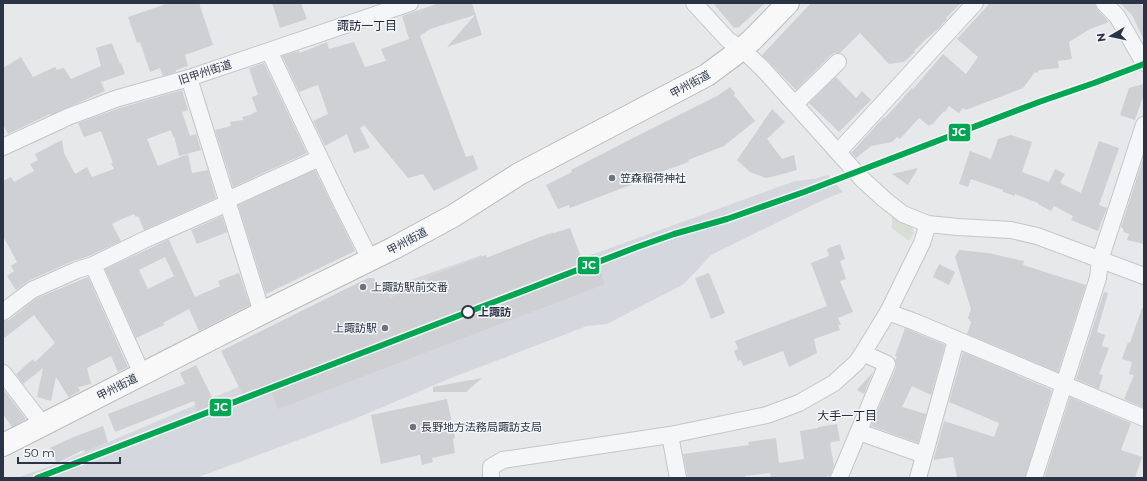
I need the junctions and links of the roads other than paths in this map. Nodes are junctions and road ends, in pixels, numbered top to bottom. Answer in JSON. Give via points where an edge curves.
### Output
{"nodes":[{"id":1,"x":410,"y":3,"type":"edge"},
{"id":2,"x":694,"y":3,"type":"edge"},
{"id":3,"x":788,"y":3,"type":"edge"},
{"id":4,"x":975,"y":3,"type":"edge"},
{"id":5,"x":1104,"y":3,"type":"edge"},
{"id":6,"x":1138,"y":38,"type":"edge"},
{"id":7,"x":742,"y":49,"type":"junction"},
{"id":8,"x":269,"y":51,"type":"junction"},
{"id":9,"x":838,"y":62,"type":"dead end"},
{"id":10,"x":1144,"y":63,"type":"edge"},
{"id":11,"x":188,"y":78,"type":"junction"},
{"id":12,"x":795,"y":104,"type":"junction"},
{"id":13,"x":1144,"y":125,"type":"edge"},
{"id":14,"x":3,"y":147,"type":"edge"},
{"id":15,"x":838,"y":152,"type":"junction"},
{"id":16,"x":1140,"y":153,"type":"edge"},
{"id":17,"x":320,"y":158,"type":"junction"},
{"id":18,"x":227,"y":202,"type":"junction"},
{"id":19,"x":928,"y":224,"type":"junction"},
{"id":20,"x":370,"y":260,"type":"junction"},
{"id":21,"x":1100,"y":260,"type":"junction"},
{"id":22,"x":94,"y":265,"type":"junction"},
{"id":23,"x":1144,"y":276,"type":"edge"},
{"id":24,"x":3,"y":312,"type":"edge"},
{"id":25,"x":888,"y":312,"type":"junction"},
{"id":26,"x":262,"y":313,"type":"junction"},
{"id":27,"x":956,"y":340,"type":"junction"},
{"id":28,"x":863,"y":353,"type":"junction"},
{"id":29,"x":3,"y":373,"type":"edge"},
{"id":30,"x":142,"y":374,"type":"junction"},
{"id":31,"x":1064,"y":384,"type":"junction"},
{"id":32,"x":1144,"y":418,"type":"edge"},
{"id":33,"x":43,"y":425,"type":"junction"},
{"id":34,"x":859,"y":432,"type":"junction"},
{"id":35,"x":670,"y":435,"type":"junction"},
{"id":36,"x":3,"y":445,"type":"edge"},
{"id":37,"x":924,"y":455,"type":"junction"},
{"id":38,"x":491,"y":478,"type":"edge"},
{"id":39,"x":678,"y":478,"type":"edge"},
{"id":40,"x":839,"y":478,"type":"edge"},
{"id":41,"x":918,"y":478,"type":"edge"},
{"id":42,"x":1034,"y":478,"type":"edge"}],
"edges":[{"from":1,"to":8,"type":"street","name":"旧甲州街道"},
{"from":2,"to":7,"type":"street","via":[[728,40]]},
{"from":3,"to":7,"type":"highway","name":"甲州街道"},
{"from":4,"to":15,"type":"street"},
{"from":5,"to":6,"type":"street"},
{"from":6,"to":10,"type":"street"},
{"from":7,"to":12,"type":"street"},
{"from":7,"to":20,"type":"highway","name":"甲州街道","via":[[706,75],[519,174],[453,216]]},
{"from":8,"to":11,"type":"street","name":"旧甲州街道"},
{"from":8,"to":17,"type":"street"},
{"from":9,"to":12,"type":"street"},
{"from":11,"to":14,"type":"street","name":"旧甲州街道","via":[[70,116]]},
{"from":11,"to":18,"type":"street"},
{"from":12,"to":15,"type":"street"},
{"from":13,"to":16,"type":"street"},
{"from":15,"to":19,"type":"street","via":[[885,200],[903,214]]},
{"from":16,"to":21,"type":"street"},
{"from":17,"to":18,"type":"street"},
{"from":17,"to":20,"type":"street"},
{"from":18,"to":22,"type":"street"},
{"from":18,"to":26,"type":"street"},
{"from":19,"to":21,"type":"street","via":[[1011,230],[1037,236]]},
{"from":19,"to":25,"type":"street","via":[[922,243]]},
{"from":20,"to":26,"type":"highway","name":"甲州街道"},
{"from":21,"to":23,"type":"street"},
{"from":21,"to":31,"type":"street","via":[[1098,278]]},
{"from":22,"to":24,"type":"street","via":[[32,290]]},
{"from":22,"to":30,"type":"street"},
{"from":25,"to":27,"type":"street"},
{"from":25,"to":28,"type":"street"},
{"from":26,"to":30,"type":"highway","name":"甲州街道"},
{"from":27,"to":31,"type":"street"},
{"from":27,"to":37,"type":"street"},
{"from":28,"to":34,"type":"street","via":[[887,364]]},
{"from":28,"to":35,"type":"street","via":[[834,383],[799,403],[767,415]]},
{"from":29,"to":33,"type":"street"},
{"from":30,"to":33,"type":"highway","name":"甲州街道"},
{"from":31,"to":32,"type":"street"},
{"from":31,"to":42,"type":"street"},
{"from":33,"to":36,"type":"highway","name":"甲州街道"},
{"from":34,"to":37,"type":"street"},
{"from":34,"to":40,"type":"street"},
{"from":35,"to":38,"type":"street","via":[[503,460],[491,467]]},
{"from":35,"to":39,"type":"street"},
{"from":37,"to":41,"type":"street"}]}
